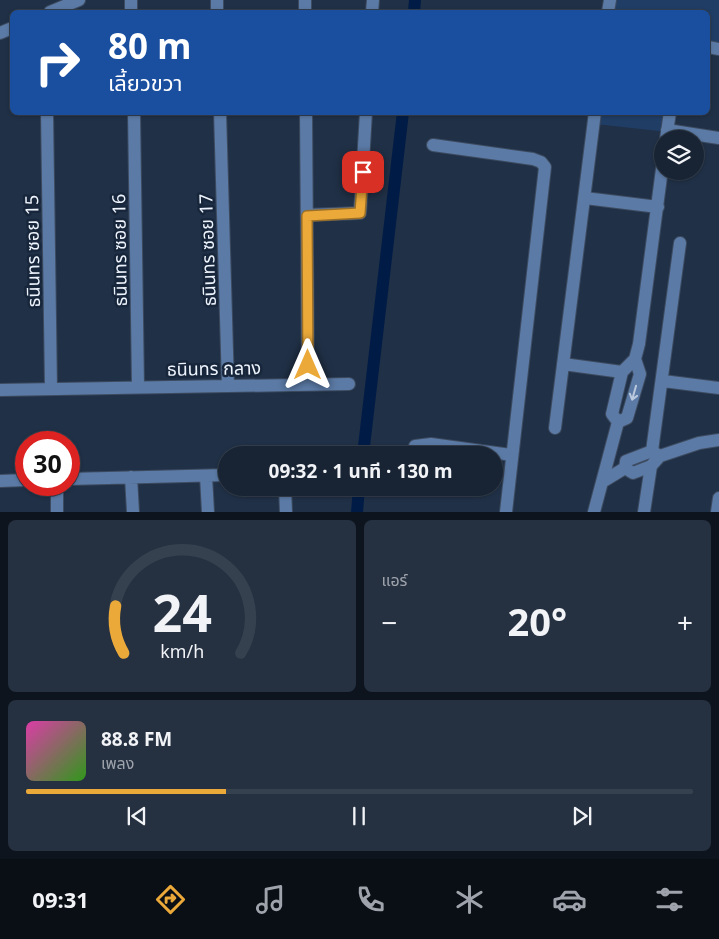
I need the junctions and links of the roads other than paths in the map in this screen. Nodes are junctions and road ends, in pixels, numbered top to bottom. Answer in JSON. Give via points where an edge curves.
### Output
{"nodes":[{"id":1,"x":79,"y":0,"type":"edge"},
{"id":2,"x":55,"y":10,"type":"edge"},
{"id":3,"x":47,"y":115,"type":"edge"},
{"id":4,"x":134,"y":115,"type":"edge"},
{"id":5,"x":220,"y":115,"type":"edge"},
{"id":6,"x":306,"y":115,"type":"edge"},
{"id":7,"x":366,"y":115,"type":"edge"},
{"id":8,"x":595,"y":115,"type":"edge"},
{"id":9,"x":669,"y":115,"type":"edge"},
{"id":10,"x":667,"y":130,"type":"edge"},
{"id":11,"x":704,"y":137,"type":"edge"},
{"id":12,"x":719,"y":138,"type":"edge"},
{"id":13,"x":433,"y":146,"type":"dead end"},
{"id":14,"x":661,"y":180,"type":"edge"},
{"id":15,"x":585,"y":198,"type":"junction"},
{"id":16,"x":658,"y":207,"type":"junction"},
{"id":17,"x":307,"y":216,"type":"junction"},
{"id":18,"x":680,"y":243,"type":"dead end"},
{"id":19,"x":635,"y":359,"type":"junction"},
{"id":20,"x":563,"y":364,"type":"junction"},
{"id":21,"x":622,"y":372,"type":"junction"},
{"id":22,"x":663,"y":381,"type":"junction"},
{"id":23,"x":308,"y":384,"type":"junction"},
{"id":24,"x":348,"y":384,"type":"dead end"},
{"id":25,"x":228,"y":386,"type":"junction"},
{"id":26,"x":138,"y":387,"type":"junction"},
{"id":27,"x":719,"y":388,"type":"edge"},
{"id":28,"x":51,"y":389,"type":"junction"},
{"id":29,"x":0,"y":390,"type":"edge"},
{"id":30,"x":618,"y":422,"type":"junction"},
{"id":31,"x":555,"y":428,"type":"dead end"},
{"id":32,"x":719,"y":440,"type":"edge"},
{"id":33,"x":415,"y":446,"type":"dead end"},
{"id":34,"x":445,"y":446,"type":"edge"},
{"id":35,"x":656,"y":453,"type":"junction"},
{"id":36,"x":503,"y":454,"type":"edge"},
{"id":37,"x":512,"y":455,"type":"junction"},
{"id":38,"x":651,"y":466,"type":"junction"},
{"id":39,"x":625,"y":468,"type":"junction"},
{"id":40,"x":218,"y":475,"type":"edge"},
{"id":41,"x":206,"y":476,"type":"junction"},
{"id":42,"x":131,"y":478,"type":"junction"},
{"id":43,"x":80,"y":479,"type":"edge"},
{"id":44,"x":15,"y":480,"type":"edge"},
{"id":45,"x":0,"y":481,"type":"edge"},
{"id":46,"x":602,"y":482,"type":"junction"},
{"id":47,"x":56,"y":496,"type":"edge"},
{"id":48,"x":285,"y":496,"type":"edge"},
{"id":49,"x":719,"y":498,"type":"edge"},
{"id":50,"x":57,"y":512,"type":"edge"},
{"id":51,"x":133,"y":512,"type":"edge"},
{"id":52,"x":208,"y":512,"type":"edge"},
{"id":53,"x":286,"y":512,"type":"edge"},
{"id":54,"x":506,"y":512,"type":"edge"},
{"id":55,"x":594,"y":512,"type":"edge"},
{"id":56,"x":644,"y":512,"type":"edge"},
{"id":57,"x":717,"y":512,"type":"edge"}],
"edges":[{"from":1,"to":2,"type":"street"},
{"from":3,"to":28,"type":"street","name":"ธนินทร ซอย 15"},
{"from":4,"to":26,"type":"street","name":"ธนินทร ซอย 16"},
{"from":5,"to":25,"type":"street","name":"ธนินทร ซอย 17"},
{"from":6,"to":17,"type":"street"},
{"from":7,"to":17,"type":"street","via":[[360,213]]},
{"from":8,"to":15,"type":"street"},
{"from":9,"to":10,"type":"street"},
{"from":11,"to":12,"type":"street"},
{"from":13,"to":37,"type":"street","via":[[533,159],[545,166]]},
{"from":14,"to":16,"type":"street"},
{"from":15,"to":16,"type":"street"},
{"from":15,"to":20,"type":"street"},
{"from":16,"to":19,"type":"street","via":[[646,307]]},
{"from":17,"to":23,"type":"street"},
{"from":18,"to":22,"type":"street"},
{"from":19,"to":21,"type":"street"},
{"from":19,"to":30,"type":"street","one_way":true,"via":[[640,374],[627,418]]},
{"from":20,"to":21,"type":"street"},
{"from":20,"to":31,"type":"street"},
{"from":21,"to":30,"type":"street","via":[[612,414]]},
{"from":22,"to":27,"type":"street"},
{"from":22,"to":35,"type":"street"},
{"from":23,"to":24,"type":"street","name":"ธนินทร กลาง"},
{"from":23,"to":25,"type":"street","name":"ธนินทร กลาง"},
{"from":25,"to":26,"type":"street","name":"ธนินทร กลาง"},
{"from":26,"to":28,"type":"street","name":"ธนินทร กลาง"},
{"from":28,"to":29,"type":"street","name":"ธนินทร กลาง"},
{"from":30,"to":46,"type":"street"},
{"from":32,"to":35,"type":"street"},
{"from":33,"to":34,"type":"street"},
{"from":35,"to":38,"type":"street"},
{"from":35,"to":39,"type":"street","via":[[626,461]]},
{"from":36,"to":37,"type":"street"},
{"from":37,"to":54,"type":"street"},
{"from":38,"to":39,"type":"street","via":[[633,473]]},
{"from":38,"to":56,"type":"street"},
{"from":39,"to":46,"type":"street"},
{"from":40,"to":41,"type":"street"},
{"from":41,"to":42,"type":"street"},
{"from":41,"to":52,"type":"street"},
{"from":42,"to":43,"type":"street"},
{"from":42,"to":51,"type":"street"},
{"from":44,"to":45,"type":"street"},
{"from":46,"to":55,"type":"street"},
{"from":47,"to":50,"type":"street"},
{"from":48,"to":53,"type":"street"},
{"from":49,"to":57,"type":"street"}]}
